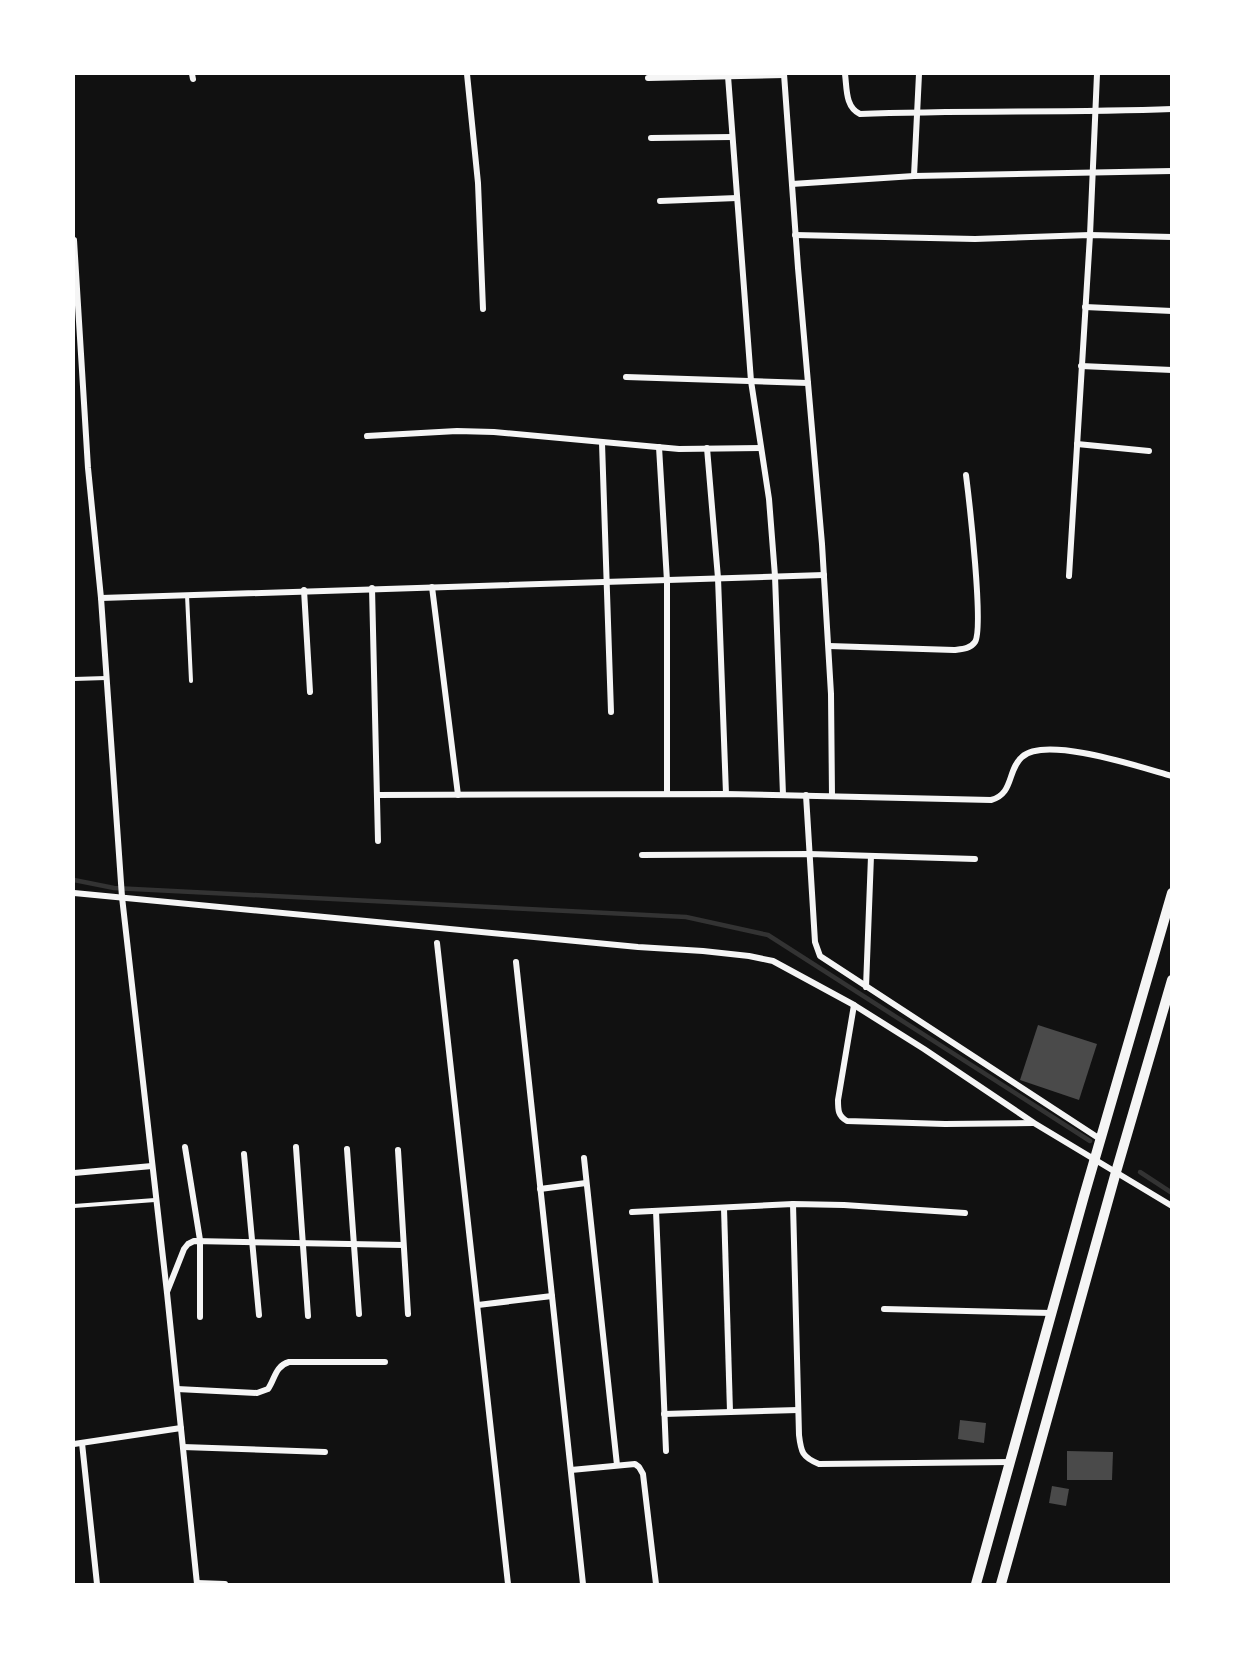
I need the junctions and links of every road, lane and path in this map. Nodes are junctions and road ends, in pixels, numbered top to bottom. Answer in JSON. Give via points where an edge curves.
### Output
{"nodes":[{"id":1,"x":467,"y":74,"type":"edge"},
{"id":2,"x":784,"y":74,"type":"edge"},
{"id":3,"x":845,"y":74,"type":"edge"},
{"id":4,"x":919,"y":74,"type":"edge"},
{"id":5,"x":1097,"y":74,"type":"edge"},
{"id":6,"x":728,"y":76,"type":"junction"},
{"id":7,"x":648,"y":78,"type":"dead end"},
{"id":8,"x":1172,"y":109,"type":"edge"},
{"id":9,"x":917,"y":111,"type":"junction"},
{"id":10,"x":1095,"y":112,"type":"junction"},
{"id":11,"x":732,"y":137,"type":"junction"},
{"id":12,"x":651,"y":138,"type":"dead end"},
{"id":13,"x":1172,"y":171,"type":"edge"},
{"id":14,"x":1092,"y":173,"type":"junction"},
{"id":15,"x":914,"y":176,"type":"junction"},
{"id":16,"x":792,"y":184,"type":"junction"},
{"id":17,"x":737,"y":198,"type":"junction"},
{"id":18,"x":660,"y":201,"type":"dead end"},
{"id":19,"x":795,"y":235,"type":"junction"},
{"id":20,"x":1090,"y":235,"type":"junction"},
{"id":21,"x":1172,"y":237,"type":"edge"},
{"id":22,"x":74,"y":240,"type":"edge"},
{"id":23,"x":1085,"y":307,"type":"junction"},
{"id":24,"x":483,"y":309,"type":"dead end"},
{"id":25,"x":1172,"y":311,"type":"edge"},
{"id":26,"x":1081,"y":366,"type":"junction"},
{"id":27,"x":1172,"y":370,"type":"edge"},
{"id":28,"x":626,"y":377,"type":"dead end"},
{"id":29,"x":751,"y":381,"type":"junction"},
{"id":30,"x":808,"y":383,"type":"junction"},
{"id":31,"x":367,"y":436,"type":"dead end"},
{"id":32,"x":602,"y":443,"type":"junction"},
{"id":33,"x":1077,"y":444,"type":"junction"},
{"id":34,"x":659,"y":447,"type":"junction"},
{"id":35,"x":707,"y":448,"type":"junction"},
{"id":36,"x":760,"y":448,"type":"junction"},
{"id":37,"x":1149,"y":451,"type":"dead end"},
{"id":38,"x":966,"y":475,"type":"dead end"},
{"id":39,"x":824,"y":575,"type":"junction"},
{"id":40,"x":775,"y":576,"type":"junction"},
{"id":41,"x":1069,"y":576,"type":"dead end"},
{"id":42,"x":718,"y":578,"type":"junction"},
{"id":43,"x":667,"y":580,"type":"junction"},
{"id":44,"x":608,"y":583,"type":"junction"},
{"id":45,"x":432,"y":587,"type":"junction"},
{"id":46,"x":372,"y":588,"type":"junction"},
{"id":47,"x":304,"y":591,"type":"junction"},
{"id":48,"x":187,"y":594,"type":"junction"},
{"id":49,"x":100,"y":598,"type":"junction"},
{"id":50,"x":829,"y":646,"type":"junction"},
{"id":51,"x":106,"y":678,"type":"junction"},
{"id":52,"x":74,"y":679,"type":"edge"},
{"id":53,"x":191,"y":681,"type":"dead end"},
{"id":54,"x":310,"y":692,"type":"dead end"},
{"id":55,"x":611,"y":712,"type":"dead end"},
{"id":56,"x":1172,"y":776,"type":"edge"},
{"id":57,"x":667,"y":794,"type":"junction"},
{"id":58,"x":726,"y":794,"type":"junction"},
{"id":59,"x":377,"y":795,"type":"junction"},
{"id":60,"x":458,"y":795,"type":"junction"},
{"id":61,"x":783,"y":795,"type":"junction"},
{"id":62,"x":806,"y":795,"type":"junction"},
{"id":63,"x":832,"y":796,"type":"junction"},
{"id":64,"x":378,"y":842,"type":"dead end"},
{"id":65,"x":809,"y":854,"type":"junction"},
{"id":66,"x":642,"y":855,"type":"dead end"},
{"id":67,"x":871,"y":856,"type":"junction"},
{"id":68,"x":975,"y":859,"type":"dead end"},
{"id":69,"x":74,"y":893,"type":"edge"},
{"id":70,"x":1172,"y":893,"type":"edge"},
{"id":71,"x":122,"y":895,"type":"junction"},
{"id":72,"x":437,"y":943,"type":"dead end"},
{"id":73,"x":516,"y":962,"type":"dead end"},
{"id":74,"x":1172,"y":980,"type":"edge"},
{"id":75,"x":866,"y":987,"type":"junction"},
{"id":76,"x":854,"y":1005,"type":"junction"},
{"id":77,"x":1034,"y":1123,"type":"junction"},
{"id":78,"x":1100,"y":1139,"type":"junction"},
{"id":79,"x":185,"y":1146,"type":"dead end"},
{"id":80,"x":296,"y":1148,"type":"dead end"},
{"id":81,"x":346,"y":1149,"type":"dead end"},
{"id":82,"x":398,"y":1150,"type":"dead end"},
{"id":83,"x":244,"y":1154,"type":"dead end"},
{"id":84,"x":584,"y":1158,"type":"dead end"},
{"id":85,"x":1094,"y":1160,"type":"junction"},
{"id":86,"x":152,"y":1166,"type":"junction"},
{"id":87,"x":1116,"y":1172,"type":"junction"},
{"id":88,"x":74,"y":1173,"type":"edge"},
{"id":89,"x":586,"y":1183,"type":"junction"},
{"id":90,"x":540,"y":1190,"type":"junction"},
{"id":91,"x":155,"y":1200,"type":"junction"},
{"id":92,"x":793,"y":1204,"type":"junction"},
{"id":93,"x":74,"y":1206,"type":"edge"},
{"id":94,"x":1172,"y":1206,"type":"edge"},
{"id":95,"x":724,"y":1208,"type":"junction"},
{"id":96,"x":656,"y":1211,"type":"junction"},
{"id":97,"x":632,"y":1212,"type":"dead end"},
{"id":98,"x":965,"y":1213,"type":"dead end"},
{"id":99,"x":200,"y":1240,"type":"junction"},
{"id":100,"x":253,"y":1241,"type":"junction"},
{"id":101,"x":302,"y":1243,"type":"junction"},
{"id":102,"x":353,"y":1245,"type":"junction"},
{"id":103,"x":403,"y":1245,"type":"junction"},
{"id":104,"x":167,"y":1293,"type":"junction"},
{"id":105,"x":552,"y":1296,"type":"junction"},
{"id":106,"x":478,"y":1305,"type":"junction"},
{"id":107,"x":884,"y":1310,"type":"dead end"},
{"id":108,"x":1052,"y":1313,"type":"junction"},
{"id":109,"x":359,"y":1314,"type":"dead end"},
{"id":110,"x":408,"y":1314,"type":"dead end"},
{"id":111,"x":259,"y":1315,"type":"dead end"},
{"id":112,"x":308,"y":1316,"type":"dead end"},
{"id":113,"x":200,"y":1317,"type":"dead end"},
{"id":114,"x":385,"y":1362,"type":"dead end"},
{"id":115,"x":177,"y":1389,"type":"junction"},
{"id":116,"x":798,"y":1410,"type":"junction"},
{"id":117,"x":730,"y":1412,"type":"junction"},
{"id":118,"x":664,"y":1414,"type":"junction"},
{"id":119,"x":181,"y":1428,"type":"junction"},
{"id":120,"x":82,"y":1443,"type":"junction"},
{"id":121,"x":74,"y":1444,"type":"edge"},
{"id":122,"x":183,"y":1447,"type":"junction"},
{"id":123,"x":666,"y":1451,"type":"dead end"},
{"id":124,"x":325,"y":1452,"type":"dead end"},
{"id":125,"x":1010,"y":1462,"type":"junction"},
{"id":126,"x":617,"y":1465,"type":"junction"},
{"id":127,"x":571,"y":1470,"type":"junction"},
{"id":128,"x":97,"y":1584,"type":"edge"},
{"id":129,"x":197,"y":1584,"type":"edge"},
{"id":130,"x":225,"y":1584,"type":"edge"},
{"id":131,"x":508,"y":1584,"type":"edge"},
{"id":132,"x":583,"y":1584,"type":"edge"},
{"id":133,"x":656,"y":1584,"type":"edge"},
{"id":134,"x":976,"y":1584,"type":"edge"},
{"id":135,"x":1001,"y":1584,"type":"edge"}],
"edges":[{"from":1,"to":24,"type":"street","via":[[478,183]]},
{"from":2,"to":6,"type":"street"},
{"from":2,"to":16,"type":"street"},
{"from":3,"to":9,"type":"street","via":[[853,111]]},
{"from":4,"to":9,"type":"street"},
{"from":5,"to":10,"type":"street"},
{"from":6,"to":7,"type":"street"},
{"from":6,"to":11,"type":"street"},
{"from":8,"to":10,"type":"street"},
{"from":9,"to":10,"type":"street"},
{"from":9,"to":15,"type":"street"},
{"from":10,"to":14,"type":"street"},
{"from":11,"to":12,"type":"street"},
{"from":11,"to":17,"type":"street"},
{"from":13,"to":14,"type":"street"},
{"from":14,"to":15,"type":"street"},
{"from":14,"to":20,"type":"street"},
{"from":15,"to":16,"type":"street"},
{"from":16,"to":19,"type":"street"},
{"from":17,"to":18,"type":"street"},
{"from":17,"to":29,"type":"street"},
{"from":19,"to":20,"type":"street","via":[[975,239]]},
{"from":19,"to":30,"type":"street"},
{"from":20,"to":21,"type":"street"},
{"from":20,"to":23,"type":"street"},
{"from":22,"to":49,"type":"street"},
{"from":23,"to":25,"type":"street"},
{"from":23,"to":26,"type":"street"},
{"from":26,"to":27,"type":"street"},
{"from":26,"to":33,"type":"street"},
{"from":28,"to":29,"type":"street"},
{"from":29,"to":30,"type":"street"},
{"from":29,"to":36,"type":"street"},
{"from":30,"to":39,"type":"street"},
{"from":31,"to":32,"type":"street","via":[[494,432]]},
{"from":32,"to":34,"type":"street"},
{"from":32,"to":44,"type":"street"},
{"from":33,"to":37,"type":"street"},
{"from":33,"to":41,"type":"street"},
{"from":34,"to":35,"type":"street"},
{"from":34,"to":43,"type":"street"},
{"from":35,"to":36,"type":"street"},
{"from":35,"to":42,"type":"street"},
{"from":36,"to":40,"type":"street","via":[[769,499]]},
{"from":38,"to":50,"type":"street","via":[[977,609],[974,645],[954,650]]},
{"from":39,"to":40,"type":"street"},
{"from":39,"to":50,"type":"street"},
{"from":40,"to":42,"type":"street"},
{"from":40,"to":61,"type":"street"},
{"from":42,"to":43,"type":"street"},
{"from":42,"to":58,"type":"street"},
{"from":43,"to":44,"type":"street"},
{"from":43,"to":57,"type":"street"},
{"from":44,"to":45,"type":"street"},
{"from":44,"to":55,"type":"street"},
{"from":45,"to":46,"type":"street"},
{"from":45,"to":60,"type":"street"},
{"from":46,"to":47,"type":"street"},
{"from":46,"to":59,"type":"street"},
{"from":47,"to":48,"type":"street"},
{"from":47,"to":54,"type":"street"},
{"from":48,"to":49,"type":"street"},
{"from":48,"to":53,"type":"lane"},
{"from":49,"to":51,"type":"street"},
{"from":50,"to":63,"type":"street"},
{"from":51,"to":52,"type":"lane"},
{"from":51,"to":71,"type":"street"},
{"from":56,"to":63,"type":"street","via":[[1096,755],[1037,751],[1019,759],[1004,793],[991,800]]},
{"from":57,"to":58,"type":"street"},
{"from":57,"to":60,"type":"street"},
{"from":58,"to":61,"type":"street"},
{"from":59,"to":60,"type":"street"},
{"from":59,"to":64,"type":"street"},
{"from":61,"to":62,"type":"street"},
{"from":62,"to":63,"type":"street"},
{"from":62,"to":65,"type":"street"},
{"from":65,"to":66,"type":"street"},
{"from":65,"to":67,"type":"street"},
{"from":65,"to":75,"type":"street","via":[[816,950]]},
{"from":67,"to":68,"type":"street"},
{"from":67,"to":75,"type":"street"},
{"from":69,"to":71,"type":"street"},
{"from":70,"to":78,"type":"street"},
{"from":71,"to":76,"type":"street","via":[[749,956],[773,961]]},
{"from":71,"to":86,"type":"street"},
{"from":72,"to":106,"type":"street"},
{"from":73,"to":90,"type":"street"},
{"from":74,"to":87,"type":"street"},
{"from":75,"to":78,"type":"street"},
{"from":76,"to":77,"type":"street"},
{"from":76,"to":77,"type":"street","via":[[838,1100],[841,1118],[945,1124]]},
{"from":77,"to":85,"type":"street"},
{"from":78,"to":85,"type":"street"},
{"from":79,"to":99,"type":"street"},
{"from":80,"to":101,"type":"street"},
{"from":81,"to":102,"type":"street"},
{"from":82,"to":103,"type":"street"},
{"from":83,"to":100,"type":"street"},
{"from":84,"to":89,"type":"street"},
{"from":85,"to":87,"type":"street"},
{"from":85,"to":108,"type":"street"},
{"from":86,"to":88,"type":"street"},
{"from":86,"to":91,"type":"street"},
{"from":87,"to":94,"type":"street"},
{"from":87,"to":135,"type":"street"},
{"from":89,"to":90,"type":"street"},
{"from":89,"to":126,"type":"street"},
{"from":90,"to":105,"type":"street"},
{"from":91,"to":93,"type":"lane"},
{"from":91,"to":104,"type":"street"},
{"from":92,"to":95,"type":"street"},
{"from":92,"to":98,"type":"street"},
{"from":92,"to":116,"type":"street"},
{"from":95,"to":96,"type":"street"},
{"from":95,"to":117,"type":"street"},
{"from":96,"to":97,"type":"street"},
{"from":96,"to":118,"type":"street"},
{"from":99,"to":100,"type":"street"},
{"from":99,"to":104,"type":"street","via":[[184,1249]]},
{"from":99,"to":113,"type":"street"},
{"from":100,"to":101,"type":"street"},
{"from":100,"to":111,"type":"street"},
{"from":101,"to":102,"type":"street"},
{"from":101,"to":112,"type":"street"},
{"from":102,"to":103,"type":"street"},
{"from":102,"to":109,"type":"street"},
{"from":103,"to":110,"type":"street"},
{"from":104,"to":115,"type":"street"},
{"from":105,"to":106,"type":"street"},
{"from":105,"to":127,"type":"street"},
{"from":106,"to":131,"type":"street"},
{"from":107,"to":108,"type":"street"},
{"from":108,"to":125,"type":"street"},
{"from":114,"to":115,"type":"street","via":[[289,1362],[281,1365],[264,1392]]},
{"from":115,"to":119,"type":"street"},
{"from":116,"to":117,"type":"street"},
{"from":116,"to":125,"type":"street","via":[[801,1449],[808,1460],[819,1464]]},
{"from":117,"to":118,"type":"street"},
{"from":118,"to":123,"type":"street"},
{"from":119,"to":120,"type":"street"},
{"from":119,"to":122,"type":"street"},
{"from":120,"to":121,"type":"street"},
{"from":120,"to":128,"type":"street"},
{"from":122,"to":124,"type":"street"},
{"from":122,"to":129,"type":"street"},
{"from":125,"to":134,"type":"street"},
{"from":126,"to":127,"type":"street"},
{"from":126,"to":133,"type":"street","via":[[635,1464],[643,1474]]},
{"from":127,"to":132,"type":"street"},
{"from":129,"to":130,"type":"street"}]}
